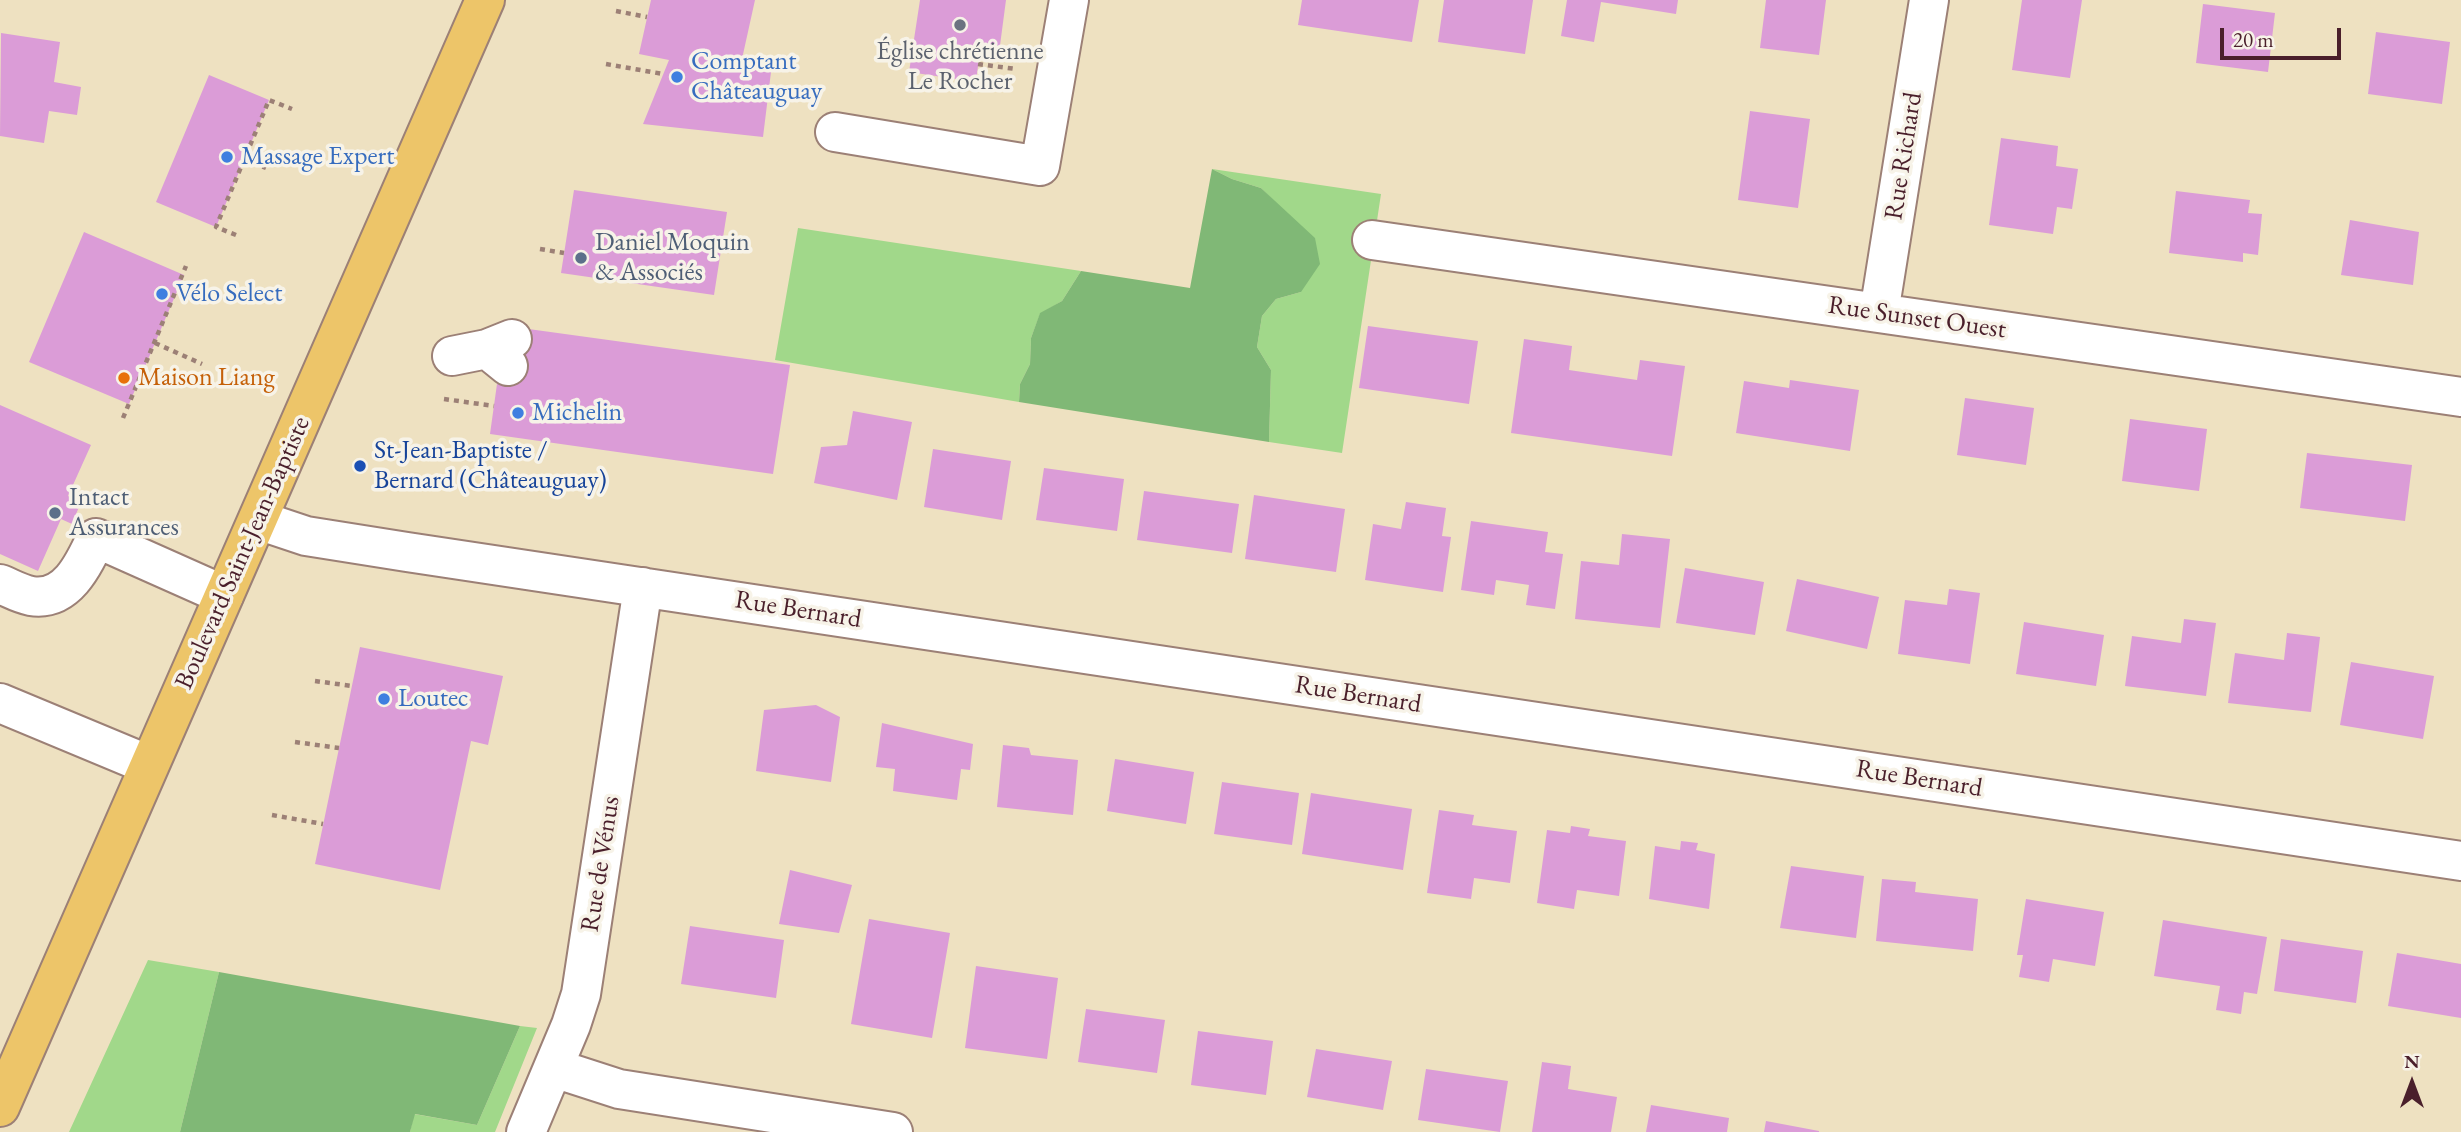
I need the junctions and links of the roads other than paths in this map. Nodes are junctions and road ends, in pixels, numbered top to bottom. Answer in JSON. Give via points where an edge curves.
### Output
{"nodes":[{"id":1,"x":485,"y":0,"type":"edge"},
{"id":2,"x":1069,"y":0,"type":"edge"},
{"id":3,"x":1929,"y":0,"type":"edge"},
{"id":4,"x":835,"y":132,"type":"dead end"},
{"id":5,"x":1372,"y":240,"type":"dead end"},
{"id":6,"x":1879,"y":313,"type":"junction"},
{"id":7,"x":2461,"y":397,"type":"edge"},
{"id":8,"x":258,"y":520,"type":"junction"},
{"id":9,"x":0,"y":584,"type":"edge"},
{"id":10,"x":643,"y":587,"type":"junction"},
{"id":11,"x":225,"y":595,"type":"junction"},
{"id":12,"x":0,"y":702,"type":"edge"},
{"id":13,"x":149,"y":765,"type":"junction"},
{"id":14,"x":2461,"y":861,"type":"edge"},
{"id":15,"x":554,"y":1068,"type":"junction"},
{"id":16,"x":0,"y":1107,"type":"edge"},
{"id":17,"x":526,"y":1132,"type":"edge"},
{"id":18,"x":893,"y":1132,"type":"edge"}],
"edges":[{"from":1,"to":8,"type":"highway","name":"Boulevard Saint-Jean-Baptiste"},
{"from":2,"to":4,"type":"street","via":[[1040,166]]},
{"from":3,"to":6,"type":"street","name":"Rue Richard"},
{"from":5,"to":6,"type":"street","name":"Rue Sunset Ouest"},
{"from":6,"to":7,"type":"street","name":"Rue Sunset Ouest"},
{"from":8,"to":10,"type":"street","name":"Rue Bernard","via":[[306,536]]},
{"from":8,"to":11,"type":"highway","name":"Boulevard Saint-Jean-Baptiste"},
{"from":9,"to":11,"type":"street","via":[[32,596],[59,591],[70,583],[96,538]]},
{"from":10,"to":14,"type":"street","name":"Rue Bernard"},
{"from":10,"to":15,"type":"street","name":"Rue de Vénus","via":[[581,994]]},
{"from":11,"to":13,"type":"highway","name":"Boulevard Saint-Jean-Baptiste"},
{"from":12,"to":13,"type":"street"},
{"from":13,"to":16,"type":"highway","name":"Boulevard Saint-Jean-Baptiste"},
{"from":15,"to":17,"type":"street","name":"Rue de Vénus"},
{"from":15,"to":18,"type":"street","via":[[619,1089]]}]}
